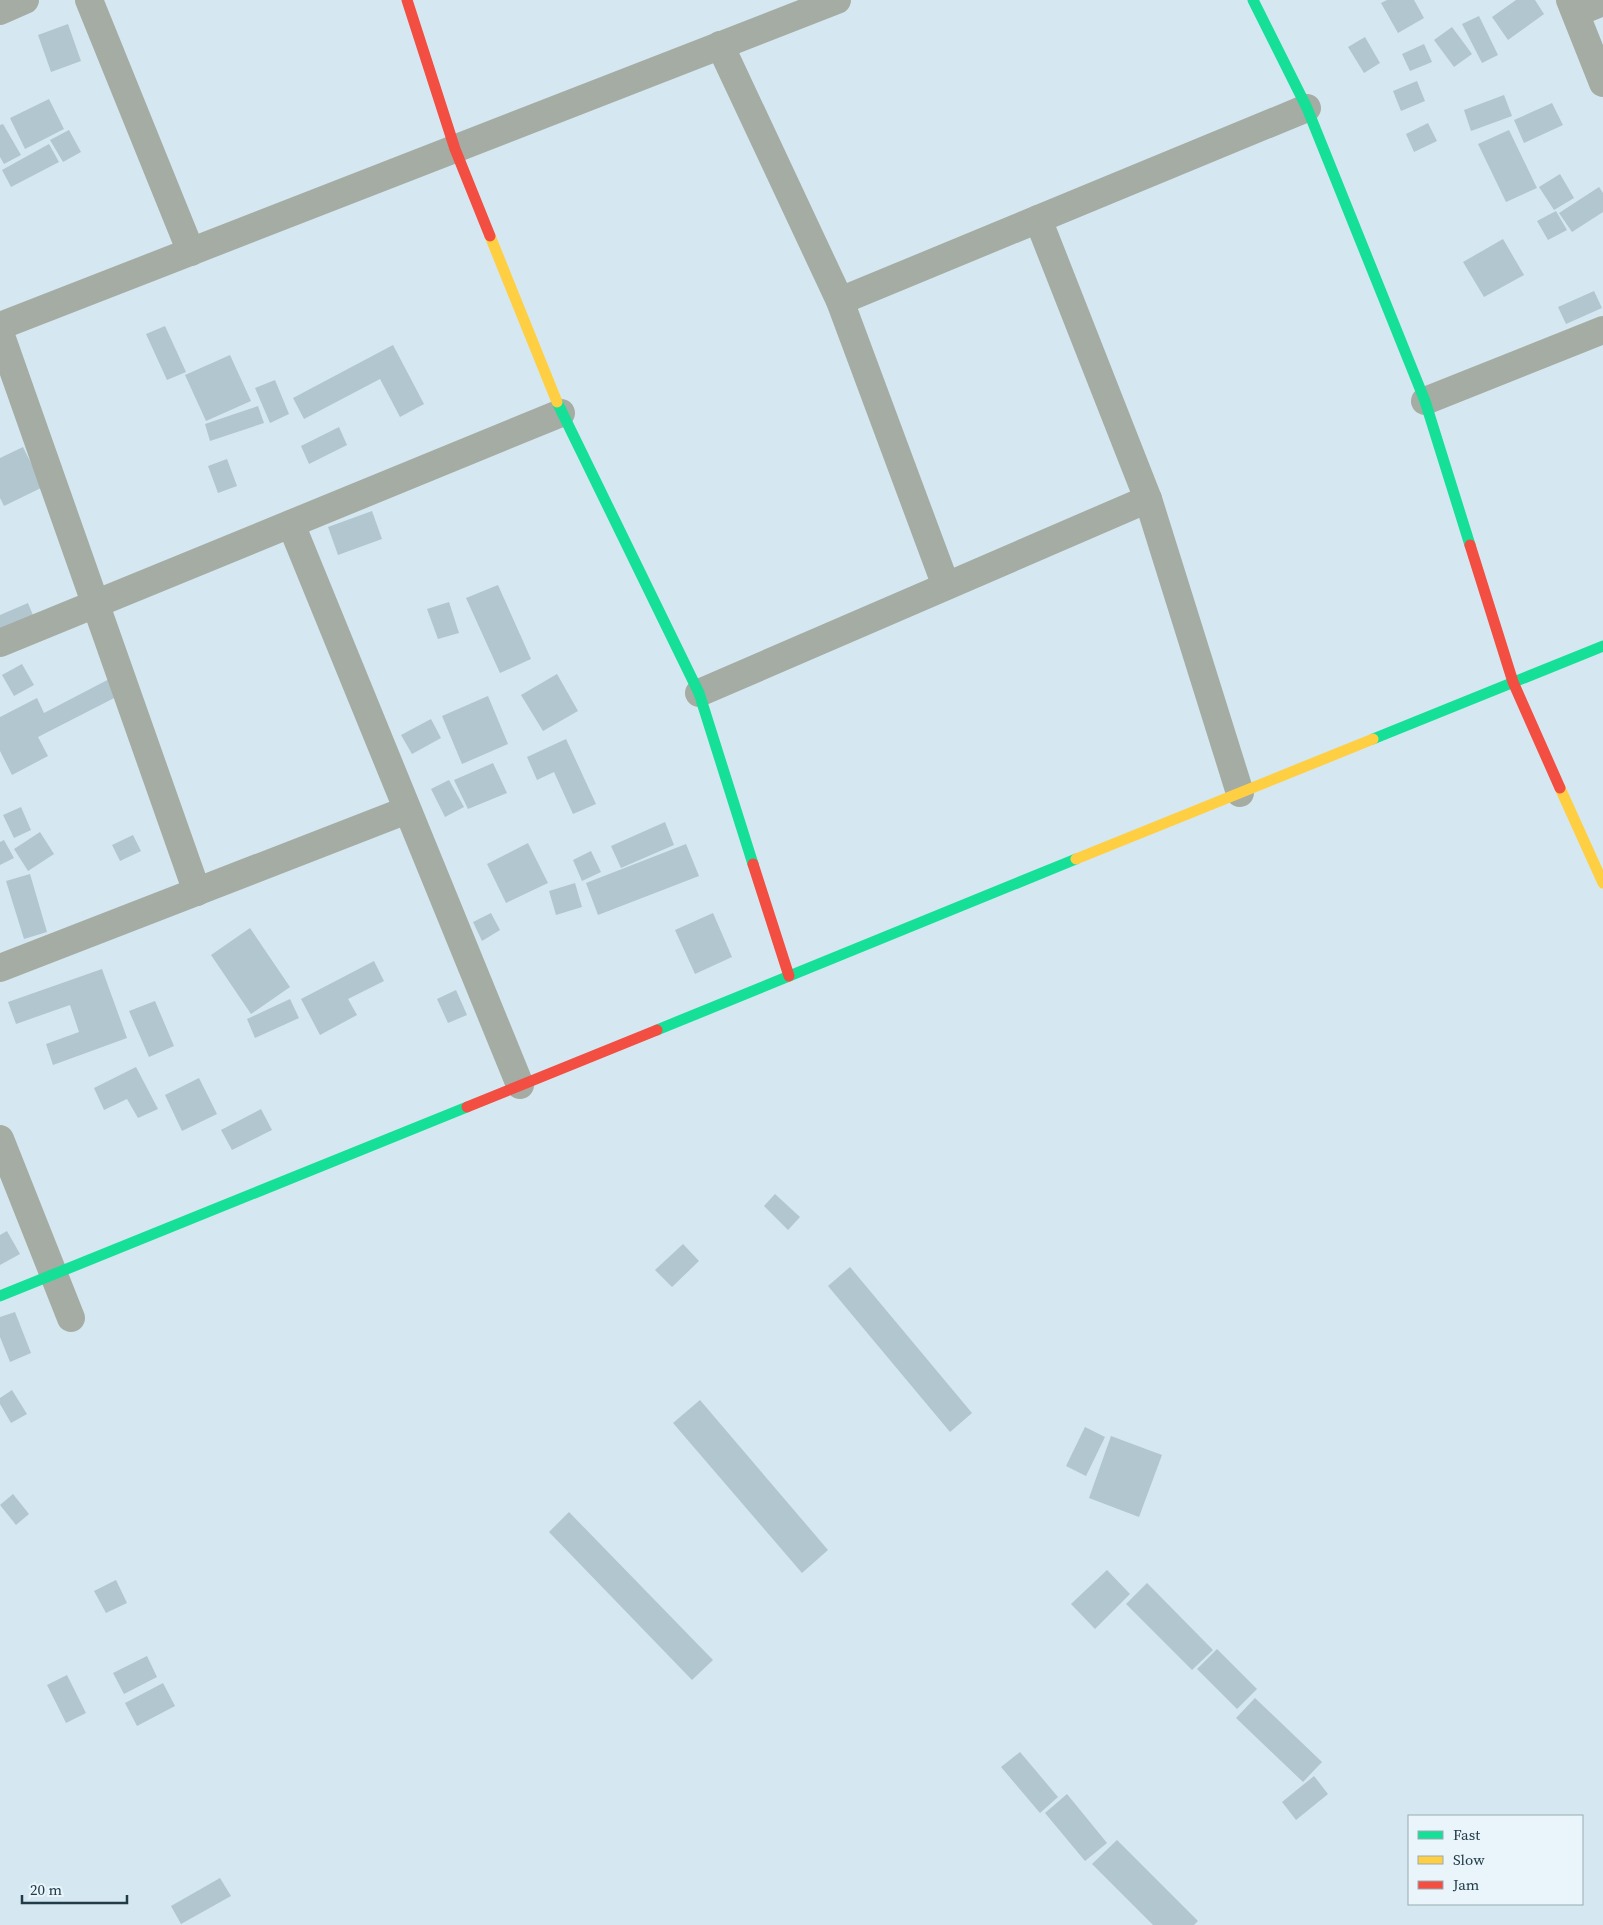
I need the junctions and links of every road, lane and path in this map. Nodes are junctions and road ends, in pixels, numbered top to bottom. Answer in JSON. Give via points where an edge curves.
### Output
{"nodes":[{"id":1,"x":25,"y":0,"type":"edge"},
{"id":2,"x":89,"y":0,"type":"edge"},
{"id":3,"x":407,"y":0,"type":"edge"},
{"id":4,"x":836,"y":0,"type":"edge"},
{"id":5,"x":1253,"y":0,"type":"edge"},
{"id":6,"x":1603,"y":2,"type":"edge"},
{"id":7,"x":1573,"y":7,"type":"edge"},
{"id":8,"x":0,"y":11,"type":"edge"},
{"id":9,"x":720,"y":45,"type":"junction"},
{"id":10,"x":1603,"y":84,"type":"edge"},
{"id":11,"x":1307,"y":108,"type":"junction"},
{"id":12,"x":455,"y":149,"type":"junction"},
{"id":13,"x":1038,"y":219,"type":"junction"},
{"id":14,"x":191,"y":252,"type":"junction"},
{"id":15,"x":840,"y":301,"type":"junction"},
{"id":16,"x":0,"y":326,"type":"edge"},
{"id":17,"x":1603,"y":330,"type":"edge"},
{"id":18,"x":0,"y":333,"type":"edge"},
{"id":19,"x":1424,"y":401,"type":"junction"},
{"id":20,"x":561,"y":414,"type":"junction"},
{"id":21,"x":1148,"y":499,"type":"junction"},
{"id":22,"x":291,"y":524,"type":"junction"},
{"id":23,"x":946,"y":586,"type":"junction"},
{"id":24,"x":96,"y":604,"type":"junction"},
{"id":25,"x":0,"y":643,"type":"edge"},
{"id":26,"x":1603,"y":646,"type":"edge"},
{"id":27,"x":1514,"y":682,"type":"junction"},
{"id":28,"x":698,"y":693,"type":"junction"},
{"id":29,"x":1240,"y":793,"type":"junction"},
{"id":30,"x":407,"y":810,"type":"junction"},
{"id":31,"x":1603,"y":883,"type":"edge"},
{"id":32,"x":197,"y":892,"type":"junction"},
{"id":33,"x":0,"y":968,"type":"edge"},
{"id":34,"x":789,"y":976,"type":"junction"},
{"id":35,"x":520,"y":1085,"type":"junction"},
{"id":36,"x":0,"y":1139,"type":"edge"},
{"id":37,"x":54,"y":1274,"type":"junction"},
{"id":38,"x":0,"y":1296,"type":"edge"},
{"id":39,"x":71,"y":1318,"type":"dead end"}],
"edges":[{"from":1,"to":8,"type":"street"},
{"from":2,"to":14,"type":"street"},
{"from":3,"to":12,"type":"street"},
{"from":4,"to":9,"type":"street"},
{"from":5,"to":11,"type":"street"},
{"from":6,"to":7,"type":"street"},
{"from":7,"to":10,"type":"street"},
{"from":9,"to":12,"type":"street"},
{"from":9,"to":15,"type":"street"},
{"from":11,"to":13,"type":"street"},
{"from":11,"to":19,"type":"street"},
{"from":12,"to":14,"type":"street"},
{"from":12,"to":20,"type":"street"},
{"from":13,"to":15,"type":"street"},
{"from":13,"to":21,"type":"street"},
{"from":14,"to":16,"type":"street"},
{"from":15,"to":23,"type":"street"},
{"from":17,"to":19,"type":"street"},
{"from":18,"to":24,"type":"street"},
{"from":19,"to":27,"type":"street"},
{"from":20,"to":22,"type":"street"},
{"from":20,"to":28,"type":"street"},
{"from":21,"to":23,"type":"street"},
{"from":21,"to":29,"type":"street"},
{"from":22,"to":24,"type":"street"},
{"from":22,"to":30,"type":"street"},
{"from":23,"to":28,"type":"street"},
{"from":24,"to":25,"type":"street"},
{"from":24,"to":32,"type":"street"},
{"from":26,"to":27,"type":"street"},
{"from":27,"to":29,"type":"street"},
{"from":27,"to":31,"type":"street"},
{"from":28,"to":34,"type":"street"},
{"from":29,"to":34,"type":"street"},
{"from":30,"to":32,"type":"street"},
{"from":30,"to":35,"type":"street"},
{"from":32,"to":33,"type":"street"},
{"from":34,"to":35,"type":"street"},
{"from":35,"to":37,"type":"street"},
{"from":36,"to":37,"type":"street"},
{"from":37,"to":38,"type":"street"},
{"from":37,"to":39,"type":"street"}]}
